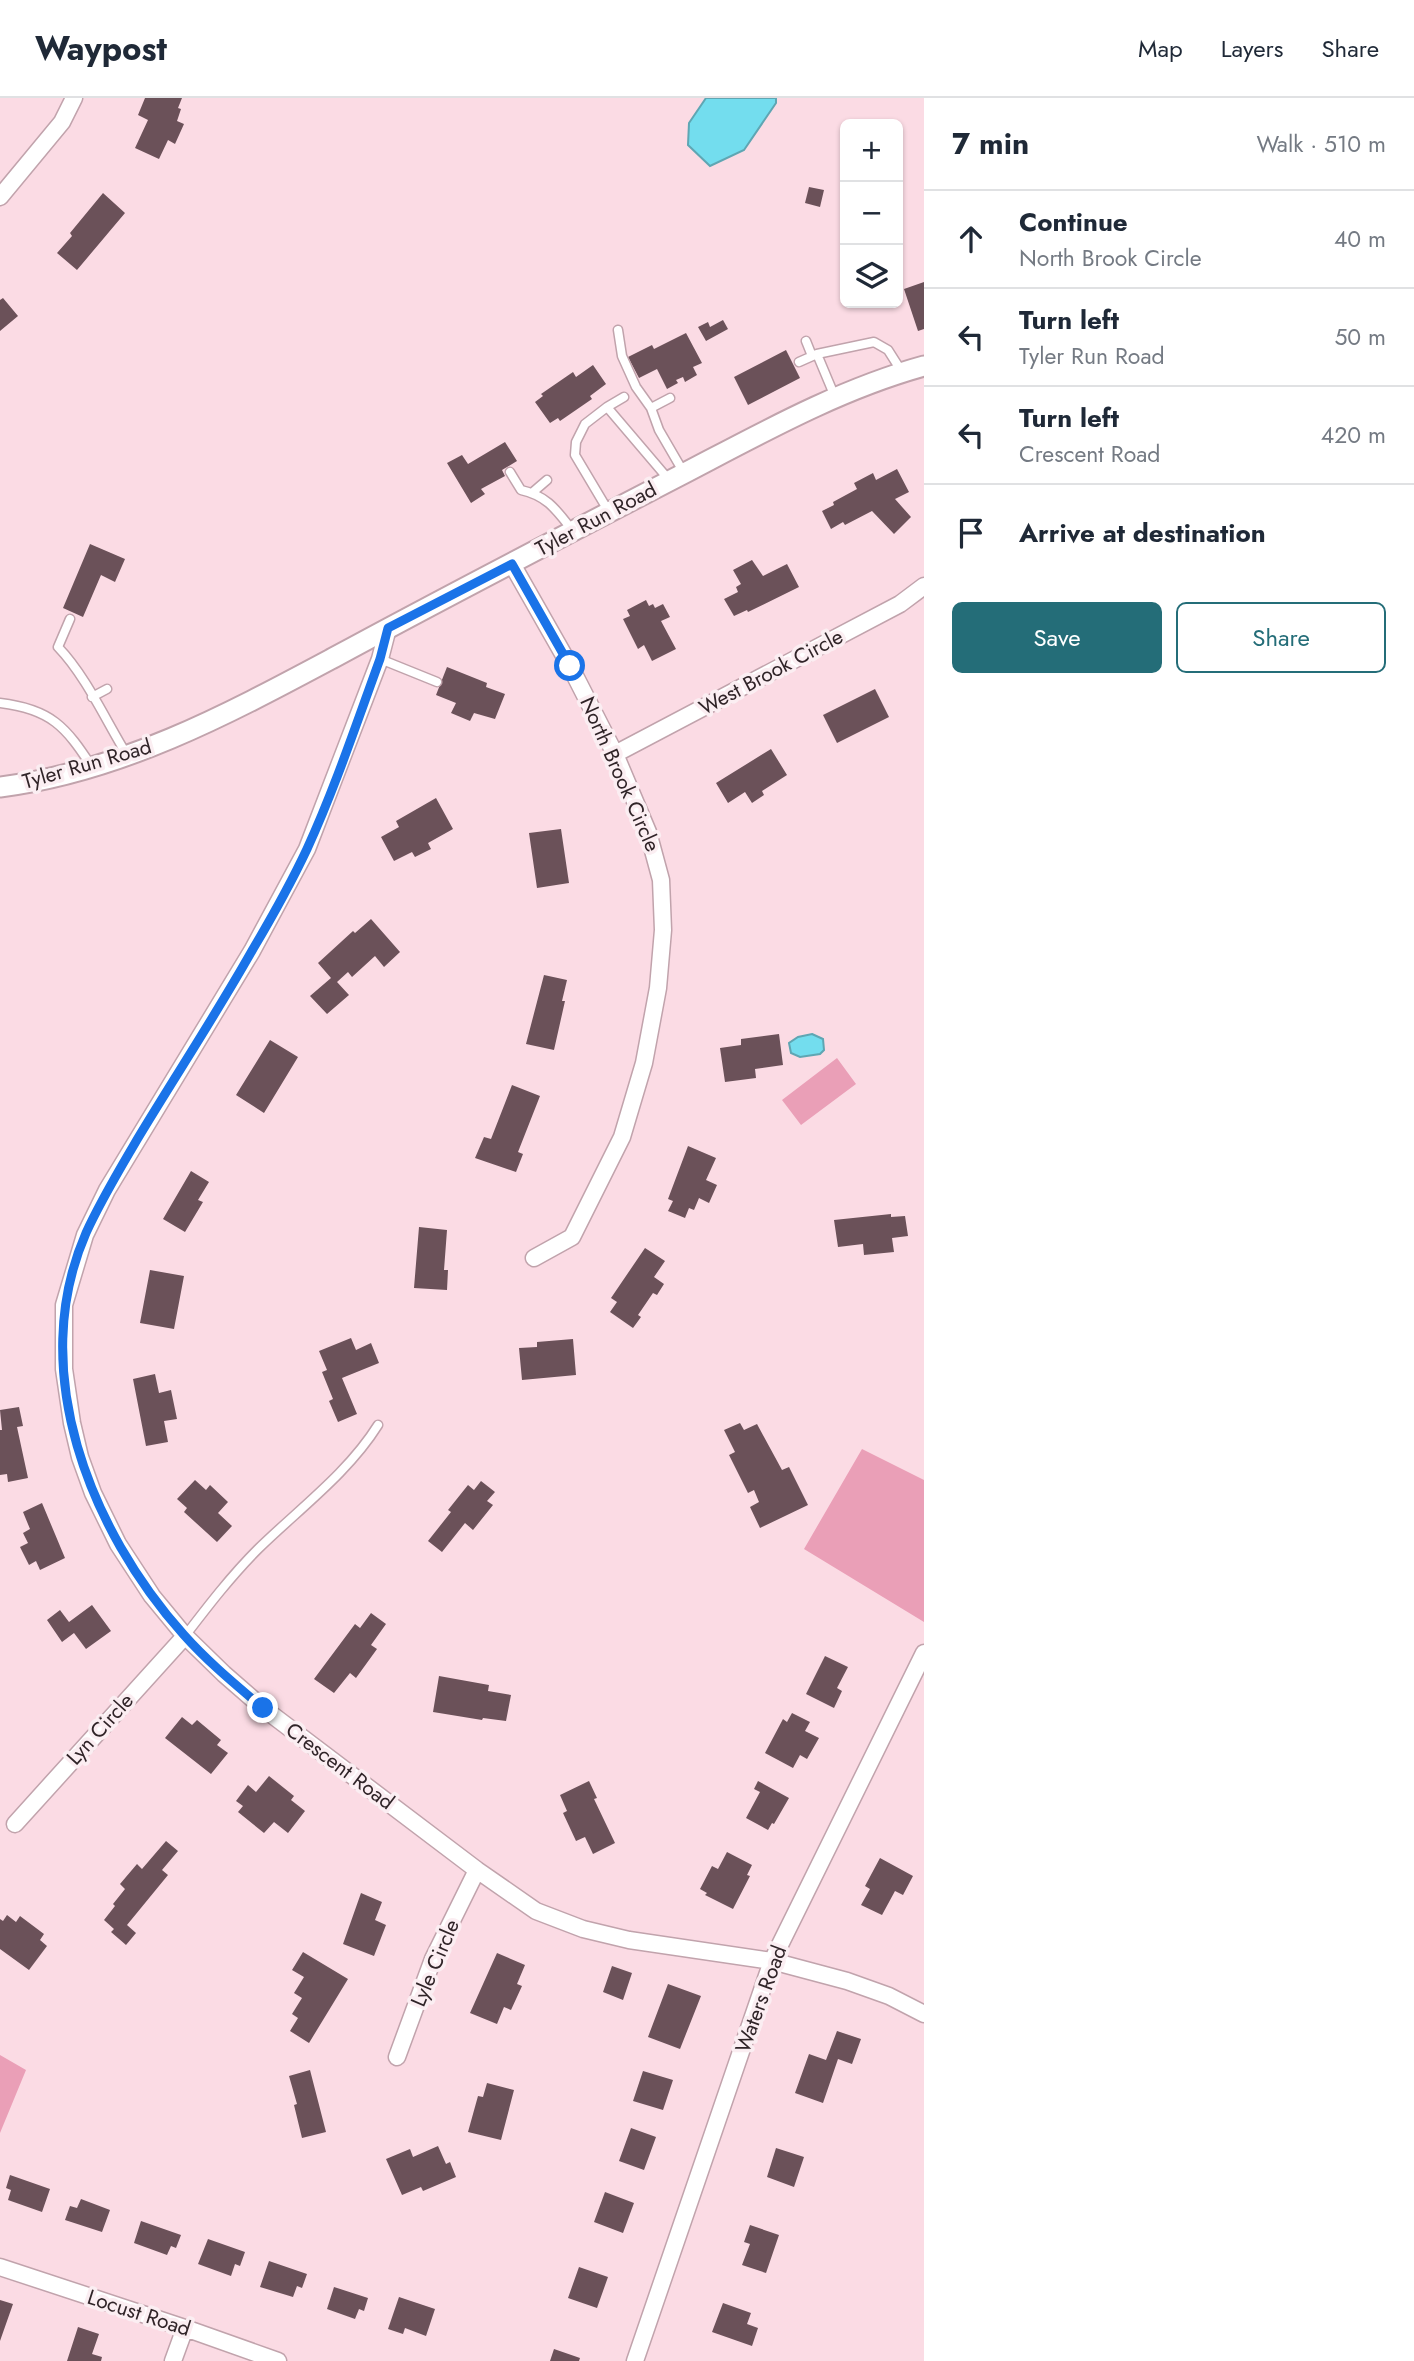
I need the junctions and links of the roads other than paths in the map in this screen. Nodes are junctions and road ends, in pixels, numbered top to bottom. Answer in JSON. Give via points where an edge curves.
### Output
{"nodes":[{"id":1,"x":74,"y":98,"type":"edge"},
{"id":2,"x":0,"y":197,"type":"edge"},
{"id":3,"x":618,"y":330,"type":"dead end"},
{"id":4,"x":806,"y":341,"type":"dead end"},
{"id":5,"x":815,"y":355,"type":"junction"},
{"id":6,"x":799,"y":362,"type":"dead end"},
{"id":7,"x":924,"y":366,"type":"edge"},
{"id":8,"x":903,"y":372,"type":"junction"},
{"id":9,"x":624,"y":397,"type":"dead end"},
{"id":10,"x":835,"y":397,"type":"junction"},
{"id":11,"x":670,"y":398,"type":"dead end"},
{"id":12,"x":607,"y":407,"type":"junction"},
{"id":13,"x":651,"y":408,"type":"junction"},
{"id":14,"x":510,"y":472,"type":"dead end"},
{"id":15,"x":677,"y":477,"type":"junction"},
{"id":16,"x":547,"y":480,"type":"dead end"},
{"id":17,"x":533,"y":492,"type":"junction"},
{"id":18,"x":609,"y":512,"type":"junction"},
{"id":19,"x":573,"y":531,"type":"junction"},
{"id":20,"x":512,"y":564,"type":"junction"},
{"id":21,"x":924,"y":586,"type":"edge"},
{"id":22,"x":70,"y":619,"type":"dead end"},
{"id":23,"x":388,"y":628,"type":"junction"},
{"id":24,"x":380,"y":659,"type":"junction"},
{"id":25,"x":437,"y":682,"type":"dead end"},
{"id":26,"x":107,"y":689,"type":"dead end"},
{"id":27,"x":92,"y":697,"type":"junction"},
{"id":28,"x":0,"y":703,"type":"edge"},
{"id":29,"x":615,"y":754,"type":"junction"},
{"id":30,"x":127,"y":755,"type":"junction"},
{"id":31,"x":92,"y":767,"type":"junction"},
{"id":32,"x":0,"y":787,"type":"edge"},
{"id":33,"x":534,"y":1258,"type":"dead end"},
{"id":34,"x":378,"y":1425,"type":"dead end"},
{"id":35,"x":185,"y":1636,"type":"junction"},
{"id":36,"x":924,"y":1653,"type":"edge"},
{"id":37,"x":15,"y":1824,"type":"dead end"},
{"id":38,"x":477,"y":1870,"type":"junction"},
{"id":39,"x":772,"y":1961,"type":"junction"},
{"id":40,"x":924,"y":2014,"type":"edge"},
{"id":41,"x":397,"y":2057,"type":"dead end"},
{"id":42,"x":0,"y":2267,"type":"edge"},
{"id":43,"x":185,"y":2328,"type":"junction"},
{"id":44,"x":173,"y":2361,"type":"edge"},
{"id":45,"x":278,"y":2361,"type":"edge"},
{"id":46,"x":635,"y":2361,"type":"edge"}],
"edges":[{"from":1,"to":2,"type":"street","via":[[62,122]]},
{"from":3,"to":13,"type":"lane","via":[[622,356]]},
{"from":4,"to":5,"type":"lane"},
{"from":5,"to":6,"type":"lane"},
{"from":5,"to":8,"type":"lane","via":[[874,342],[888,350]]},
{"from":5,"to":10,"type":"lane"},
{"from":7,"to":8,"type":"street","name":"Tyler Run Road"},
{"from":8,"to":10,"type":"street","name":"Tyler Run Road"},
{"from":9,"to":12,"type":"lane"},
{"from":10,"to":15,"type":"street","name":"Tyler Run Road"},
{"from":11,"to":13,"type":"lane"},
{"from":12,"to":15,"type":"lane"},
{"from":12,"to":18,"type":"lane","via":[[585,424],[575,455]]},
{"from":13,"to":15,"type":"lane"},
{"from":14,"to":17,"type":"lane","via":[[521,490]]},
{"from":15,"to":18,"type":"street","name":"Tyler Run Road"},
{"from":16,"to":17,"type":"lane"},
{"from":17,"to":19,"type":"lane","via":[[553,505]]},
{"from":18,"to":19,"type":"street","name":"Tyler Run Road"},
{"from":19,"to":20,"type":"street","name":"Tyler Run Road"},
{"from":20,"to":23,"type":"street","name":"Tyler Run Road"},
{"from":20,"to":29,"type":"street","name":"North Brook Circle"},
{"from":21,"to":29,"type":"street","name":"West Brook Circle","via":[[900,604]]},
{"from":22,"to":27,"type":"lane","via":[[58,647]]},
{"from":23,"to":24,"type":"street","name":"Crescent Road"},
{"from":23,"to":30,"type":"street","name":"Tyler Run Road","via":[[168,741]]},
{"from":24,"to":25,"type":"lane"},
{"from":24,"to":35,"type":"street","name":"Crescent Road","via":[[307,849],[252,951],[107,1190],[85,1235],[64,1306],[66,1390],[93,1493],[118,1544]]},
{"from":26,"to":27,"type":"lane"},
{"from":27,"to":30,"type":"lane"},
{"from":28,"to":31,"type":"lane","via":[[45,714],[71,735]]},
{"from":29,"to":33,"type":"street","name":"North Brook Circle","via":[[648,832],[661,880],[658,988],[645,1063],[622,1137],[572,1237]]},
{"from":30,"to":31,"type":"street","name":"Tyler Run Road"},
{"from":31,"to":32,"type":"street","name":"Tyler Run Road"},
{"from":34,"to":35,"type":"lane","via":[[319,1492],[257,1550]]},
{"from":35,"to":37,"type":"street","name":"Lyn Circle"},
{"from":35,"to":38,"type":"street","name":"Crescent Road","via":[[263,1708]]},
{"from":36,"to":39,"type":"street","name":"Waters Road"},
{"from":38,"to":39,"type":"street","name":"Crescent Road","via":[[536,1911],[583,1929]]},
{"from":38,"to":41,"type":"street","name":"Lyle Circle","via":[[433,1959]]},
{"from":39,"to":40,"type":"street","name":"Crescent Road","via":[[847,1981]]},
{"from":39,"to":46,"type":"street","name":"Waters Road"},
{"from":42,"to":43,"type":"street","name":"Locust Road"},
{"from":43,"to":44,"type":"street"},
{"from":43,"to":45,"type":"street","name":"Locust Road"}]}
